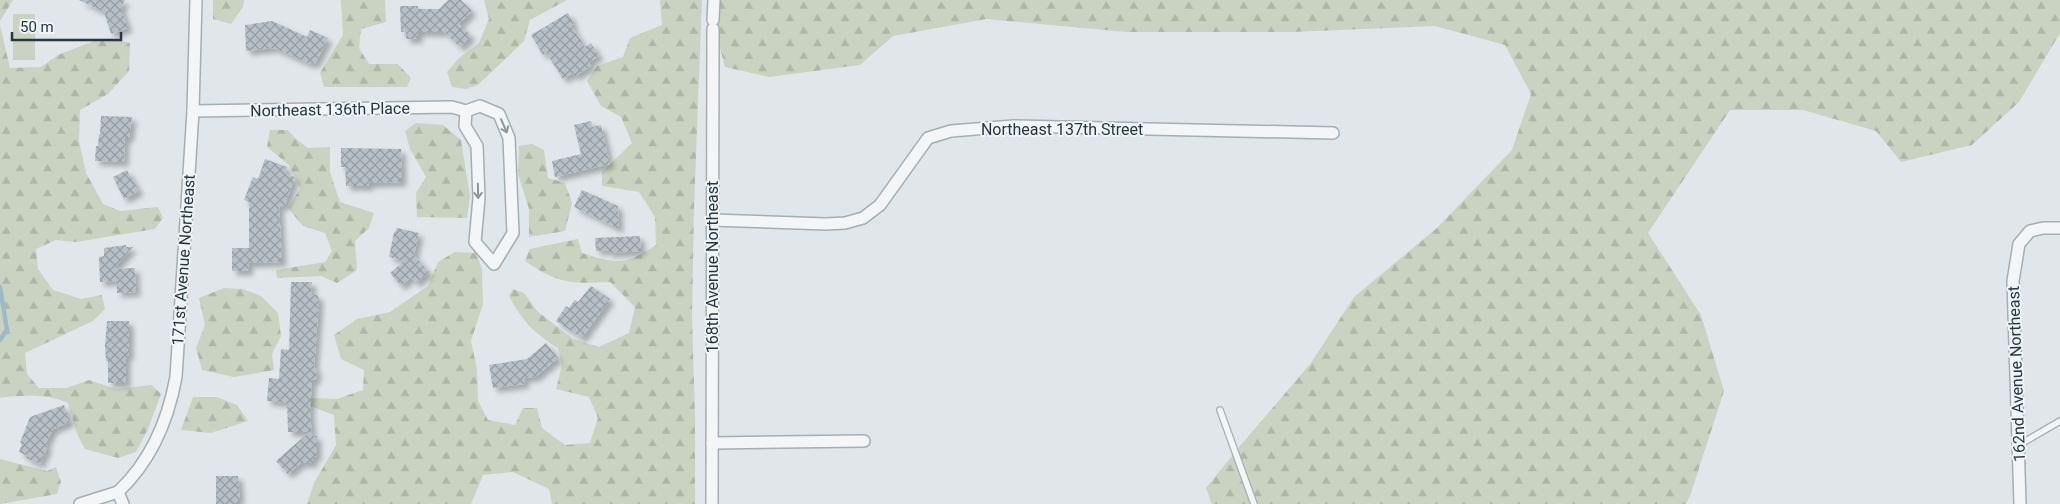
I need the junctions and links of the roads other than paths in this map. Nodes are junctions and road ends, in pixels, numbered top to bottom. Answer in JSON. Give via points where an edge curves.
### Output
{"nodes":[{"id":1,"x":196,"y":0,"type":"edge"},
{"id":2,"x":714,"y":0,"type":"edge"},
{"id":3,"x":193,"y":111,"type":"junction"},
{"id":4,"x":466,"y":111,"type":"junction"},
{"id":5,"x":1333,"y":133,"type":"dead end"},
{"id":6,"x":712,"y":220,"type":"junction"},
{"id":7,"x":2060,"y":228,"type":"edge"},
{"id":8,"x":1220,"y":410,"type":"dead end"},
{"id":9,"x":2060,"y":421,"type":"edge"},
{"id":10,"x":864,"y":441,"type":"dead end"},
{"id":11,"x":712,"y":443,"type":"junction"},
{"id":12,"x":2018,"y":446,"type":"junction"},
{"id":13,"x":118,"y":492,"type":"junction"},
{"id":14,"x":80,"y":504,"type":"edge"},
{"id":15,"x":123,"y":504,"type":"edge"},
{"id":16,"x":712,"y":504,"type":"edge"},
{"id":17,"x":1254,"y":504,"type":"edge"},
{"id":18,"x":2020,"y":504,"type":"edge"}],
"edges":[{"from":1,"to":3,"type":"street","name":"171st Avenue Northeast"},
{"from":2,"to":6,"type":"street","name":"168th Avenue Northeast"},
{"from":3,"to":4,"type":"street","name":"Northeast 136th Place","via":[[452,107]]},
{"from":3,"to":13,"type":"street","name":"171st Avenue Northeast","via":[[176,377],[171,403],[147,457],[134,478]]},
{"from":4,"to":4,"type":"street","name":"Northeast 136th Place","via":[[465,126],[478,146],[479,198],[475,242],[494,264],[513,233],[510,138],[499,114],[480,106]]},
{"from":5,"to":6,"type":"street","name":"Northeast 137th Street","via":[[1013,126],[950,131],[928,138],[880,205],[863,218],[826,224]]},
{"from":6,"to":11,"type":"street","name":"168th Avenue Northeast"},
{"from":7,"to":12,"type":"street","name":"162nd Avenue Northeast","via":[[2030,231],[2019,244],[2013,281]]},
{"from":8,"to":17,"type":"lane"},
{"from":9,"to":12,"type":"lane"},
{"from":10,"to":11,"type":"street"},
{"from":11,"to":16,"type":"street","name":"168th Avenue Northeast"},
{"from":12,"to":18,"type":"street","name":"162nd Avenue Northeast"},
{"from":13,"to":14,"type":"street"},
{"from":13,"to":15,"type":"street"}]}
